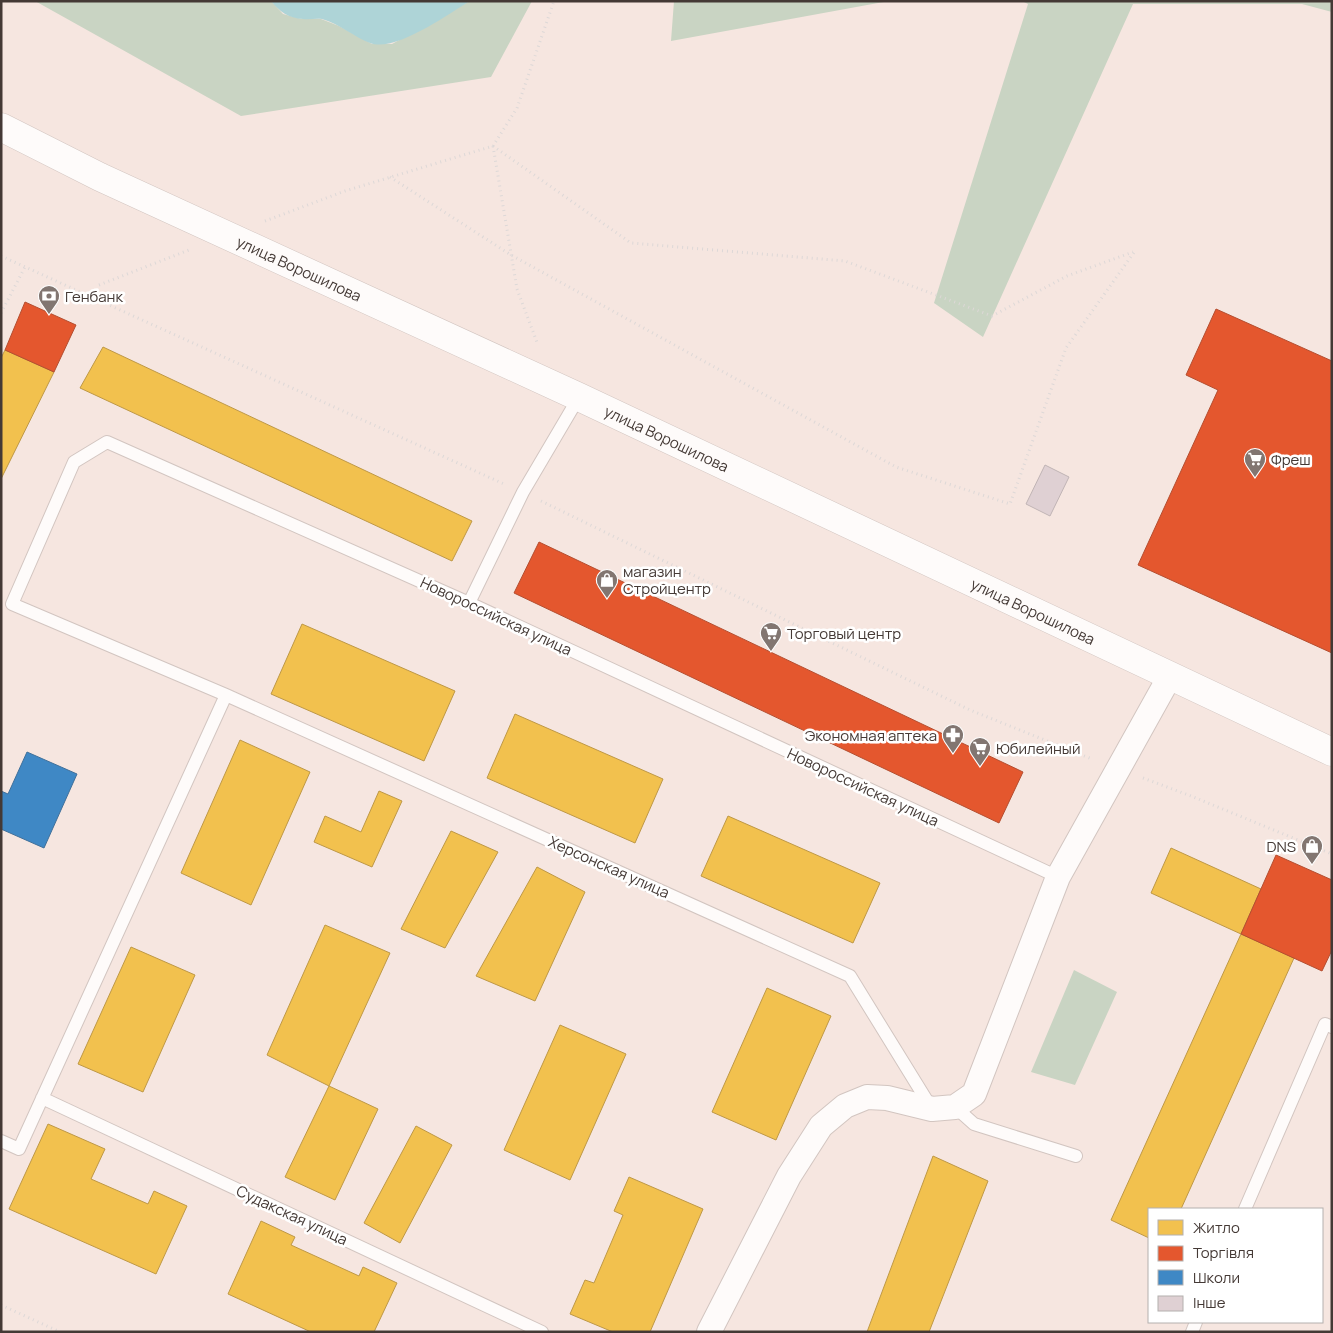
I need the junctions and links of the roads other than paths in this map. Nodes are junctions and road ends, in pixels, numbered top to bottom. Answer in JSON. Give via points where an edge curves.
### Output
{"nodes":[{"id":1,"x":1,"y":126,"type":"edge"},
{"id":2,"x":579,"y":397,"type":"junction"},
{"id":3,"x":469,"y":602,"type":"junction"},
{"id":4,"x":12,"y":604,"type":"joint"},
{"id":5,"x":1170,"y":676,"type":"junction"},
{"id":6,"x":226,"y":695,"type":"junction"},
{"id":7,"x":1332,"y":752,"type":"edge"},
{"id":8,"x":1058,"y":877,"type":"junction"},
{"id":9,"x":1332,"y":1027,"type":"edge"},
{"id":10,"x":42,"y":1098,"type":"junction"},
{"id":11,"x":955,"y":1107,"type":"junction"},
{"id":12,"x":932,"y":1109,"type":"junction"},
{"id":13,"x":1,"y":1141,"type":"edge"},
{"id":14,"x":1076,"y":1156,"type":"dead end"},
{"id":15,"x":1245,"y":1208,"type":"edge"},
{"id":16,"x":542,"y":1332,"type":"edge"},
{"id":17,"x":709,"y":1332,"type":"edge"}],
"edges":[{"from":1,"to":2,"type":"main road","name":"улица Ворошилова","via":[[100,177]]},
{"from":2,"to":3,"type":"lane","via":[[523,492]]},
{"from":2,"to":5,"type":"main road","name":"улица Ворошилова"},
{"from":3,"to":4,"type":"lane","name":"Новороссийская улица","via":[[107,442],[74,462]]},
{"from":3,"to":8,"type":"lane","name":"Новороссийская улица"},
{"from":4,"to":6,"type":"lane","name":"Херсонская улица"},
{"from":5,"to":7,"type":"main road","name":"улица Ворошилова"},
{"from":5,"to":8,"type":"street"},
{"from":6,"to":10,"type":"lane"},
{"from":6,"to":12,"type":"lane","name":"Херсонская улица","via":[[850,976]]},
{"from":8,"to":11,"type":"street","via":[[974,1094]]},
{"from":9,"to":15,"type":"lane","via":[[1325,1024]]},
{"from":10,"to":13,"type":"lane","via":[[18,1149]]},
{"from":10,"to":16,"type":"lane","name":"Судакская улица"},
{"from":11,"to":12,"type":"street"},
{"from":11,"to":14,"type":"lane","via":[[974,1124]]},
{"from":12,"to":17,"type":"street","via":[[888,1098],[867,1097],[845,1106],[821,1126],[789,1176]]}]}
